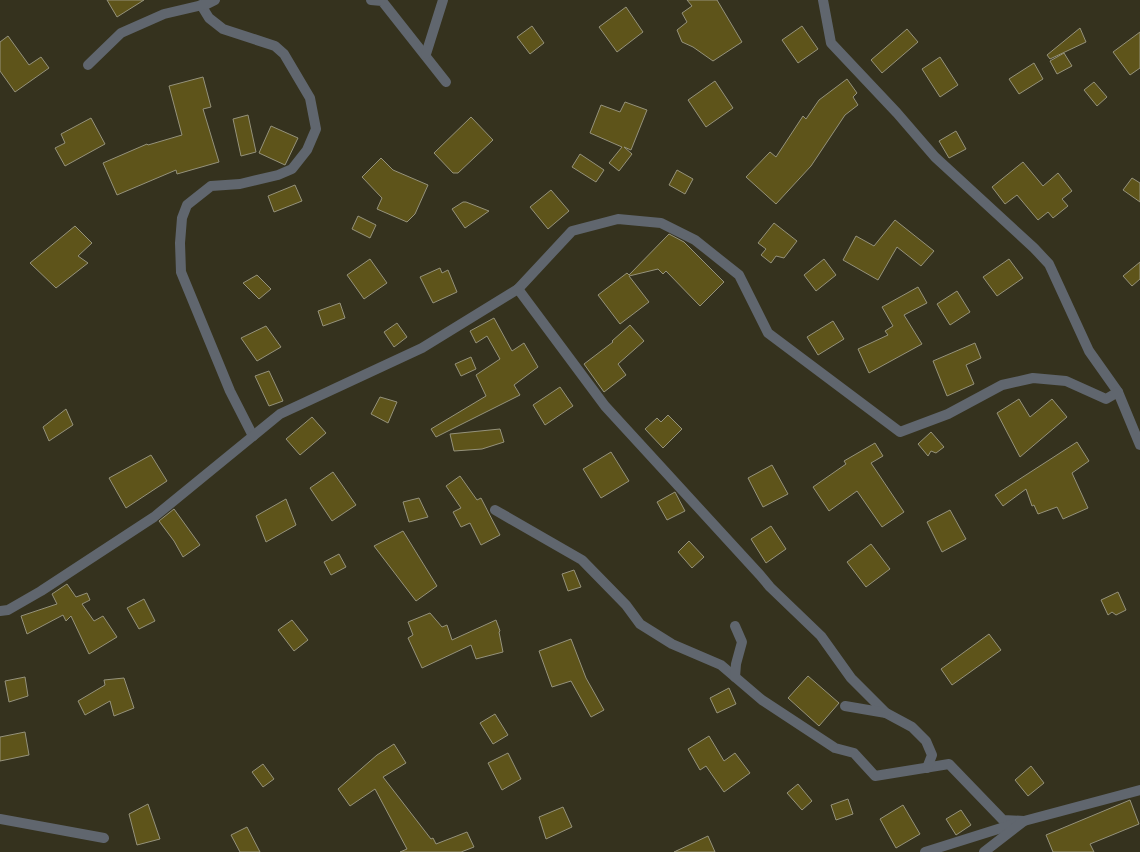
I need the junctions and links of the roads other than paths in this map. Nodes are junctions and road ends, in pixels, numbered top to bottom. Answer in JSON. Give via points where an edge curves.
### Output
{"nodes":[{"id":1,"x":215,"y":0,"type":"edge"},
{"id":2,"x":371,"y":0,"type":"edge"},
{"id":3,"x":443,"y":0,"type":"edge"},
{"id":4,"x":823,"y":0,"type":"edge"},
{"id":5,"x":201,"y":5,"type":"junction"},
{"id":6,"x":426,"y":54,"type":"junction"},
{"id":7,"x":88,"y":65,"type":"dead end"},
{"id":8,"x":446,"y":82,"type":"dead end"},
{"id":9,"x":518,"y":289,"type":"junction"},
{"id":10,"x":1118,"y":392,"type":"junction"},
{"id":11,"x":254,"y":436,"type":"junction"},
{"id":12,"x":1140,"y":445,"type":"edge"},
{"id":13,"x":495,"y":510,"type":"dead end"},
{"id":14,"x":0,"y":612,"type":"edge"},
{"id":15,"x":735,"y":626,"type":"dead end"},
{"id":16,"x":735,"y":677,"type":"junction"},
{"id":17,"x":845,"y":706,"type":"dead end"},
{"id":18,"x":886,"y":713,"type":"junction"},
{"id":19,"x":927,"y":768,"type":"junction"},
{"id":20,"x":1140,"y":790,"type":"edge"},
{"id":21,"x":0,"y":820,"type":"edge"},
{"id":22,"x":1024,"y":820,"type":"junction"},
{"id":23,"x":104,"y":838,"type":"dead end"},
{"id":24,"x":925,"y":852,"type":"edge"},
{"id":25,"x":984,"y":852,"type":"edge"}],
"edges":[{"from":1,"to":5,"type":"street"},
{"from":2,"to":6,"type":"street","via":[[382,1]]},
{"from":3,"to":6,"type":"street"},
{"from":4,"to":10,"type":"street","via":[[831,43],[935,157],[1049,264],[1089,351]]},
{"from":5,"to":7,"type":"street","via":[[164,14],[121,33]]},
{"from":5,"to":11,"type":"street","via":[[209,18],[223,29],[275,46],[284,54],[310,98],[316,129],[307,150],[292,169],[240,184],[211,186],[188,205],[182,218],[181,272],[230,392]]},
{"from":6,"to":8,"type":"street"},
{"from":9,"to":10,"type":"street","via":[[572,231],[618,219],[661,223],[695,240],[739,275],[768,333],[900,432],[948,414],[1002,385],[1033,378],[1066,381],[1106,399]]},
{"from":9,"to":11,"type":"street","via":[[422,348],[280,414]]},
{"from":9,"to":18,"type":"street","via":[[605,406],[770,587],[821,636],[851,678]]},
{"from":10,"to":12,"type":"street"},
{"from":11,"to":14,"type":"street","via":[[154,517],[41,592]]},
{"from":13,"to":16,"type":"street","via":[[582,560],[611,588],[640,624],[672,644],[721,665]]},
{"from":15,"to":16,"type":"street","via":[[742,642]]},
{"from":16,"to":19,"type":"street","via":[[762,700],[835,748],[854,753],[875,776]]},
{"from":17,"to":18,"type":"street"},
{"from":18,"to":19,"type":"street","via":[[912,727],[926,741],[932,755]]},
{"from":19,"to":22,"type":"street","via":[[949,764],[1003,820]]},
{"from":20,"to":22,"type":"street"},
{"from":21,"to":23,"type":"street"},
{"from":22,"to":24,"type":"street"},
{"from":22,"to":25,"type":"street"}]}
